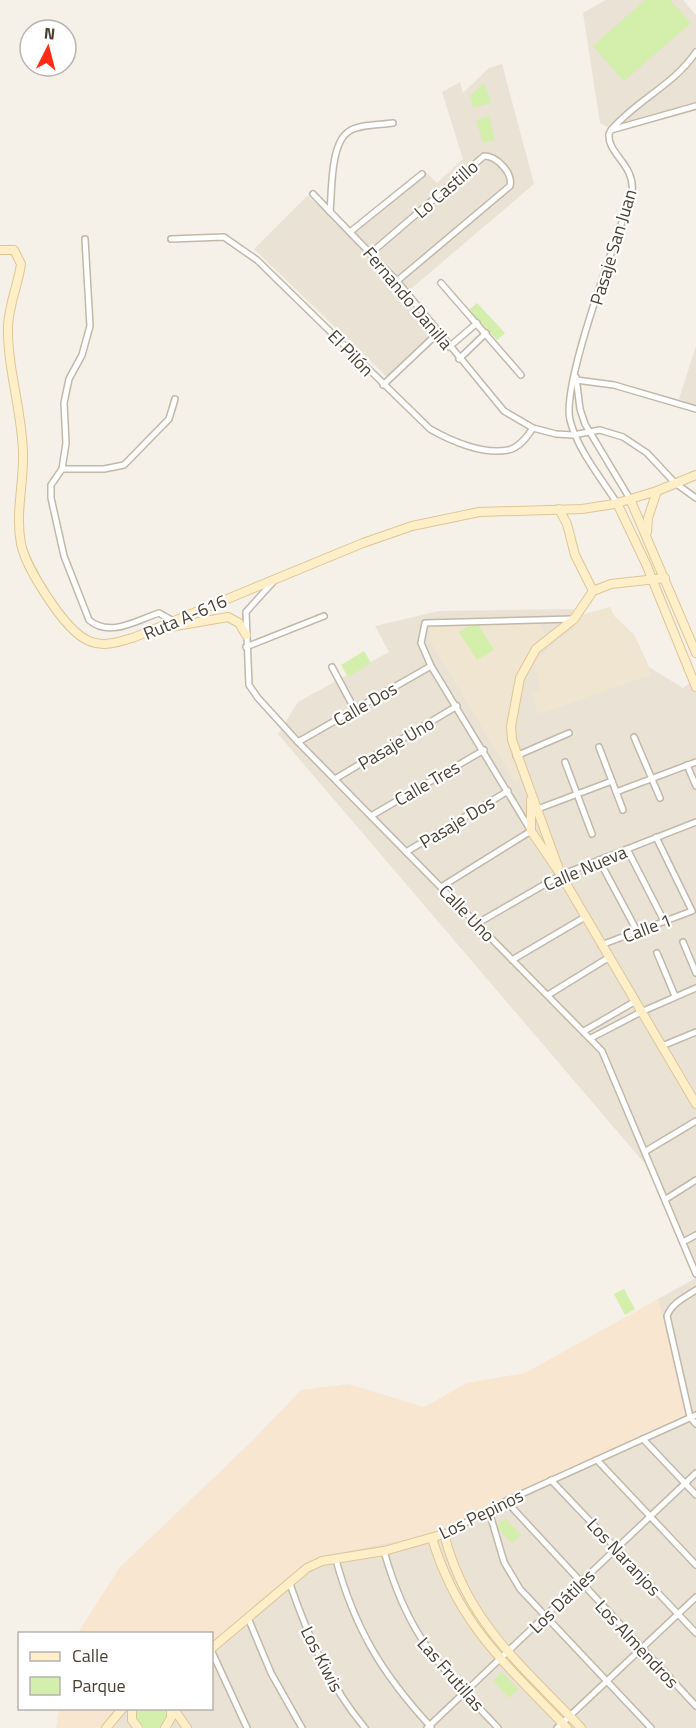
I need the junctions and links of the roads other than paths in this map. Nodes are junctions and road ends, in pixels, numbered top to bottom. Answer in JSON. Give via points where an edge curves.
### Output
{"nodes":[{"id":1,"x":696,"y":52,"type":"edge"},
{"id":2,"x":696,"y":106,"type":"edge"},
{"id":3,"x":393,"y":123,"type":"dead end"},
{"id":4,"x":611,"y":130,"type":"junction"},
{"id":5,"x":422,"y":174,"type":"dead end"},
{"id":6,"x":313,"y":194,"type":"dead end"},
{"id":7,"x":330,"y":212,"type":"junction"},
{"id":8,"x":350,"y":232,"type":"junction"},
{"id":9,"x":85,"y":239,"type":"dead end"},
{"id":10,"x":171,"y":239,"type":"dead end"},
{"id":11,"x":0,"y":250,"type":"edge"},
{"id":12,"x":371,"y":253,"type":"junction"},
{"id":13,"x":397,"y":281,"type":"junction"},
{"id":14,"x":441,"y":283,"type":"dead end"},
{"id":15,"x":477,"y":323,"type":"junction"},
{"id":16,"x":438,"y":333,"type":"junction"},
{"id":17,"x":486,"y":333,"type":"junction"},
{"id":18,"x":449,"y":347,"type":"junction"},
{"id":19,"x":459,"y":359,"type":"junction"},
{"id":20,"x":575,"y":369,"type":"junction"},
{"id":21,"x":521,"y":375,"type":"dead end"},
{"id":22,"x":576,"y":380,"type":"junction"},
{"id":23,"x":384,"y":386,"type":"junction"},
{"id":24,"x":175,"y":399,"type":"dead end"},
{"id":25,"x":696,"y":409,"type":"edge"},
{"id":26,"x":533,"y":428,"type":"junction"},
{"id":27,"x":589,"y":431,"type":"junction"},
{"id":28,"x":575,"y":435,"type":"junction"},
{"id":29,"x":62,"y":469,"type":"junction"},
{"id":30,"x":696,"y":475,"type":"edge"},
{"id":31,"x":675,"y":483,"type":"junction"},
{"id":32,"x":657,"y":491,"type":"junction"},
{"id":33,"x":696,"y":498,"type":"edge"},
{"id":34,"x":630,"y":499,"type":"junction"},
{"id":35,"x":617,"y":503,"type":"junction"},
{"id":36,"x":559,"y":509,"type":"junction"},
{"id":37,"x":647,"y":533,"type":"junction"},
{"id":38,"x":278,"y":578,"type":"junction"},
{"id":39,"x":665,"y":578,"type":"junction"},
{"id":40,"x":653,"y":580,"type":"junction"},
{"id":41,"x":593,"y":591,"type":"junction"},
{"id":42,"x":324,"y":616,"type":"dead end"},
{"id":43,"x":574,"y":619,"type":"junction"},
{"id":44,"x":177,"y":623,"type":"junction"},
{"id":45,"x":246,"y":635,"type":"junction"},
{"id":46,"x":246,"y":647,"type":"junction"},
{"id":47,"x":696,"y":653,"type":"edge"},
{"id":48,"x":431,"y":666,"type":"junction"},
{"id":49,"x":332,"y":667,"type":"dead end"},
{"id":50,"x":696,"y":687,"type":"edge"},
{"id":51,"x":457,"y":706,"type":"junction"},
{"id":52,"x":355,"y":710,"type":"junction"},
{"id":53,"x":569,"y":734,"type":"dead end"},
{"id":54,"x":634,"y":737,"type":"dead end"},
{"id":55,"x":298,"y":742,"type":"junction"},
{"id":56,"x":599,"y":747,"type":"dead end"},
{"id":57,"x":484,"y":750,"type":"junction"},
{"id":58,"x":516,"y":756,"type":"junction"},
{"id":59,"x":565,"y":762,"type":"dead end"},
{"id":60,"x":696,"y":762,"type":"edge"},
{"id":61,"x":687,"y":765,"type":"junction"},
{"id":62,"x":335,"y":779,"type":"junction"},
{"id":63,"x":651,"y":779,"type":"junction"},
{"id":64,"x":612,"y":781,"type":"junction"},
{"id":65,"x":696,"y":786,"type":"edge"},
{"id":66,"x":508,"y":791,"type":"junction"},
{"id":67,"x":616,"y":792,"type":"junction"},
{"id":68,"x":578,"y":793,"type":"junction"},
{"id":69,"x":660,"y":798,"type":"dead end"},
{"id":70,"x":534,"y":810,"type":"junction"},
{"id":71,"x":623,"y":810,"type":"dead end"},
{"id":72,"x":371,"y":816,"type":"junction"},
{"id":73,"x":696,"y":822,"type":"edge"},
{"id":74,"x":531,"y":831,"type":"junction"},
{"id":75,"x":592,"y":834,"type":"dead end"},
{"id":76,"x":657,"y":837,"type":"junction"},
{"id":77,"x":627,"y":849,"type":"junction"},
{"id":78,"x":406,"y":852,"type":"junction"},
{"id":79,"x":599,"y":860,"type":"junction"},
{"id":80,"x":561,"y":875,"type":"junction"},
{"id":81,"x":441,"y":887,"type":"junction"},
{"id":82,"x":585,"y":917,"type":"junction"},
{"id":83,"x":664,"y":921,"type":"junction"},
{"id":84,"x":478,"y":923,"type":"junction"},
{"id":85,"x":637,"y":931,"type":"junction"},
{"id":86,"x":683,"y":942,"type":"dead end"},
{"id":87,"x":601,"y":945,"type":"junction"},
{"id":88,"x":657,"y":953,"type":"dead end"},
{"id":89,"x":608,"y":958,"type":"junction"},
{"id":90,"x":512,"y":960,"type":"junction"},
{"id":91,"x":696,"y":973,"type":"edge"},
{"id":92,"x":696,"y":988,"type":"edge"},
{"id":93,"x":548,"y":995,"type":"junction"},
{"id":94,"x":675,"y":996,"type":"junction"},
{"id":95,"x":634,"y":1002,"type":"junction"},
{"id":96,"x":641,"y":1012,"type":"junction"},
{"id":97,"x":584,"y":1031,"type":"junction"},
{"id":98,"x":696,"y":1032,"type":"edge"},
{"id":99,"x":591,"y":1038,"type":"junction"},
{"id":100,"x":661,"y":1046,"type":"junction"},
{"id":101,"x":696,"y":1104,"type":"edge"},
{"id":102,"x":696,"y":1121,"type":"edge"},
{"id":103,"x":646,"y":1151,"type":"junction"},
{"id":104,"x":696,"y":1180,"type":"edge"},
{"id":105,"x":666,"y":1199,"type":"junction"},
{"id":106,"x":696,"y":1235,"type":"edge"},
{"id":107,"x":683,"y":1242,"type":"junction"},
{"id":108,"x":696,"y":1274,"type":"edge"},
{"id":109,"x":696,"y":1290,"type":"edge"},
{"id":110,"x":693,"y":1416,"type":"edge"},
{"id":111,"x":696,"y":1424,"type":"edge"},
{"id":112,"x":643,"y":1438,"type":"junction"},
{"id":113,"x":597,"y":1460,"type":"junction"},
{"id":114,"x":696,"y":1473,"type":"edge"},
{"id":115,"x":551,"y":1480,"type":"junction"},
{"id":116,"x":685,"y":1483,"type":"junction"},
{"id":117,"x":696,"y":1495,"type":"edge"},
{"id":118,"x":506,"y":1501,"type":"junction"},
{"id":119,"x":489,"y":1510,"type":"junction"},
{"id":120,"x":650,"y":1516,"type":"junction"},
{"id":121,"x":444,"y":1534,"type":"junction"},
{"id":122,"x":432,"y":1538,"type":"junction"},
{"id":123,"x":616,"y":1549,"type":"junction"},
{"id":124,"x":384,"y":1551,"type":"junction"},
{"id":125,"x":336,"y":1560,"type":"junction"},
{"id":126,"x":696,"y":1565,"type":"edge"},
{"id":127,"x":580,"y":1583,"type":"junction"},
{"id":128,"x":290,"y":1584,"type":"junction"},
{"id":129,"x":696,"y":1597,"type":"edge"},
{"id":130,"x":678,"y":1614,"type":"junction"},
{"id":131,"x":545,"y":1616,"type":"junction"},
{"id":132,"x":248,"y":1618,"type":"junction"},
{"id":133,"x":696,"y":1633,"type":"edge"},
{"id":134,"x":213,"y":1647,"type":"edge"},
{"id":135,"x":642,"y":1648,"type":"junction"},
{"id":136,"x":508,"y":1651,"type":"junction"},
{"id":137,"x":213,"y":1654,"type":"edge"},
{"id":138,"x":501,"y":1658,"type":"junction"},
{"id":139,"x":607,"y":1681,"type":"junction"},
{"id":140,"x":465,"y":1692,"type":"junction"},
{"id":141,"x":696,"y":1706,"type":"edge"},
{"id":142,"x":121,"y":1710,"type":"edge"},
{"id":143,"x":132,"y":1710,"type":"edge"},
{"id":144,"x":172,"y":1710,"type":"edge"},
{"id":145,"x":174,"y":1710,"type":"edge"},
{"id":146,"x":570,"y":1716,"type":"junction"},
{"id":147,"x":169,"y":1726,"type":"edge"},
{"id":148,"x":562,"y":1726,"type":"edge"},
{"id":149,"x":430,"y":1727,"type":"edge"},
{"id":150,"x":106,"y":1728,"type":"edge"},
{"id":151,"x":138,"y":1728,"type":"edge"},
{"id":152,"x":187,"y":1728,"type":"edge"},
{"id":153,"x":247,"y":1728,"type":"edge"},
{"id":154,"x":302,"y":1728,"type":"edge"},
{"id":155,"x":364,"y":1728,"type":"edge"},
{"id":156,"x":498,"y":1728,"type":"edge"},
{"id":157,"x":581,"y":1728,"type":"edge"},
{"id":158,"x":651,"y":1728,"type":"edge"}],
"edges":[{"from":1,"to":4,"type":"street","via":[[675,79],[637,104]]},
{"from":2,"to":4,"type":"street"},
{"from":3,"to":7,"type":"street","via":[[348,131],[341,140],[334,162]]},
{"from":4,"to":20,"type":"street","name":"Pasaje San Juan","via":[[608,138],[634,182]]},
{"from":5,"to":8,"type":"street"},
{"from":6,"to":7,"type":"street","name":"Fernando Danilla"},
{"from":7,"to":8,"type":"street","name":"Fernando Danilla"},
{"from":8,"to":12,"type":"street","name":"Fernando Danilla"},
{"from":9,"to":29,"type":"street","via":[[89,337],[65,396]]},
{"from":10,"to":23,"type":"street","name":"El Pilón","via":[[224,237],[271,271]]},
{"from":11,"to":44,"type":"street","name":"Ruta A-616","via":[[14,250],[21,264],[10,306],[8,334],[23,452],[18,526],[25,558],[75,632],[88,640],[100,644],[128,640]]},
{"from":12,"to":13,"type":"street","name":"Fernando Danilla"},
{"from":12,"to":13,"type":"street","name":"Lo Castillo","via":[[484,156],[493,157],[505,169],[511,177],[510,186]]},
{"from":13,"to":16,"type":"street","name":"Fernando Danilla"},
{"from":14,"to":15,"type":"street"},
{"from":15,"to":17,"type":"street"},
{"from":15,"to":18,"type":"street"},
{"from":16,"to":18,"type":"street","name":"Fernando Danilla"},
{"from":16,"to":23,"type":"street"},
{"from":17,"to":19,"type":"street"},
{"from":17,"to":21,"type":"street"},
{"from":18,"to":19,"type":"street","name":"Fernando Danilla"},
{"from":19,"to":26,"type":"street","name":"Fernando Danilla","via":[[498,406]]},
{"from":20,"to":22,"type":"street","name":"Pasaje San Juan"},
{"from":20,"to":28,"type":"street","name":"Pasaje San Juan","via":[[568,409]]},
{"from":22,"to":25,"type":"street","via":[[614,385]]},
{"from":22,"to":27,"type":"street","name":"Pasaje San Juan","via":[[580,409]]},
{"from":23,"to":26,"type":"street","name":"El Pilón","via":[[430,429],[469,446],[509,450]]},
{"from":24,"to":29,"type":"street","via":[[169,419],[124,465]]},
{"from":26,"to":28,"type":"street"},
{"from":27,"to":28,"type":"street"},
{"from":27,"to":31,"type":"street","via":[[600,430],[632,442]]},
{"from":27,"to":34,"type":"street","name":"Pasaje San Juan"},
{"from":28,"to":35,"type":"street"},
{"from":29,"to":44,"type":"street","via":[[51,485],[51,498],[64,556],[89,620],[111,629],[159,613]]},
{"from":30,"to":31,"type":"street","name":"Ruta A-616"},
{"from":31,"to":32,"type":"street","name":"Ruta A-616"},
{"from":31,"to":33,"type":"street"},
{"from":32,"to":34,"type":"street","name":"Ruta A-616"},
{"from":32,"to":37,"type":"street"},
{"from":34,"to":35,"type":"street","name":"Ruta A-616"},
{"from":34,"to":37,"type":"street"},
{"from":35,"to":36,"type":"street","name":"Ruta A-616"},
{"from":35,"to":40,"type":"street"},
{"from":36,"to":38,"type":"street","name":"Ruta A-616","via":[[479,512],[443,518],[363,543]]},
{"from":36,"to":41,"type":"street"},
{"from":37,"to":39,"type":"street"},
{"from":38,"to":44,"type":"street","name":"Ruta A-616"},
{"from":38,"to":45,"type":"street","name":"Calle Uno","via":[[246,612]]},
{"from":39,"to":40,"type":"street"},
{"from":39,"to":47,"type":"street"},
{"from":40,"to":41,"type":"street","via":[[611,584]]},
{"from":40,"to":50,"type":"street"},
{"from":41,"to":43,"type":"street"},
{"from":42,"to":46,"type":"street"},
{"from":43,"to":48,"type":"street","via":[[425,623],[421,643]]},
{"from":43,"to":58,"type":"street","via":[[536,649],[525,665],[511,726]]},
{"from":44,"to":45,"type":"street","via":[[228,617],[239,623]]},
{"from":45,"to":46,"type":"street","name":"Calle Uno"},
{"from":46,"to":55,"type":"street","name":"Calle Uno","via":[[249,685]]},
{"from":48,"to":51,"type":"street"},
{"from":48,"to":52,"type":"street","name":"Calle Dos"},
{"from":49,"to":52,"type":"street"},
{"from":51,"to":57,"type":"street"},
{"from":51,"to":62,"type":"street","name":"Pasaje Uno"},
{"from":52,"to":55,"type":"street","name":"Calle Dos"},
{"from":53,"to":58,"type":"street"},
{"from":54,"to":63,"type":"street"},
{"from":55,"to":62,"type":"street","name":"Calle Uno"},
{"from":56,"to":64,"type":"street"},
{"from":57,"to":66,"type":"street"},
{"from":57,"to":72,"type":"street","name":"Calle Tres"},
{"from":58,"to":70,"type":"street"},
{"from":59,"to":68,"type":"street"},
{"from":60,"to":61,"type":"street"},
{"from":61,"to":63,"type":"street"},
{"from":61,"to":65,"type":"street"},
{"from":62,"to":72,"type":"street","name":"Calle Uno"},
{"from":63,"to":67,"type":"street"},
{"from":63,"to":69,"type":"street"},
{"from":64,"to":67,"type":"street"},
{"from":64,"to":68,"type":"street"},
{"from":66,"to":74,"type":"street"},
{"from":66,"to":78,"type":"street","name":"Pasaje Dos"},
{"from":67,"to":71,"type":"street"},
{"from":68,"to":70,"type":"street"},
{"from":68,"to":75,"type":"street"},
{"from":70,"to":74,"type":"street"},
{"from":70,"to":80,"type":"street"},
{"from":72,"to":78,"type":"street","name":"Calle Uno"},
{"from":73,"to":76,"type":"street","name":"Calle Nueva"},
{"from":74,"to":80,"type":"street"},
{"from":74,"to":81,"type":"street"},
{"from":76,"to":77,"type":"street","name":"Calle Nueva"},
{"from":76,"to":83,"type":"street","name":"Calle 1","via":[[692,911]]},
{"from":77,"to":79,"type":"street","name":"Calle Nueva"},
{"from":77,"to":83,"type":"street"},
{"from":78,"to":81,"type":"street","name":"Calle Uno"},
{"from":79,"to":80,"type":"street","name":"Calle Nueva"},
{"from":79,"to":85,"type":"street"},
{"from":80,"to":82,"type":"street"},
{"from":80,"to":84,"type":"street","name":"Calle Nueva"},
{"from":81,"to":84,"type":"street","name":"Calle Uno"},
{"from":82,"to":87,"type":"street"},
{"from":82,"to":90,"type":"street"},
{"from":83,"to":85,"type":"street","name":"Calle 1"},
{"from":84,"to":90,"type":"street","name":"Calle Uno"},
{"from":85,"to":87,"type":"street","name":"Calle 1"},
{"from":86,"to":91,"type":"street"},
{"from":87,"to":89,"type":"street"},
{"from":88,"to":94,"type":"street"},
{"from":89,"to":93,"type":"street"},
{"from":89,"to":95,"type":"street"},
{"from":90,"to":93,"type":"street","name":"Calle Uno"},
{"from":92,"to":94,"type":"street"},
{"from":93,"to":97,"type":"street","name":"Calle Uno"},
{"from":94,"to":96,"type":"street"},
{"from":95,"to":96,"type":"street"},
{"from":95,"to":97,"type":"street"},
{"from":96,"to":99,"type":"street"},
{"from":96,"to":100,"type":"street"},
{"from":97,"to":99,"type":"street","name":"Calle Uno"},
{"from":98,"to":100,"type":"street"},
{"from":99,"to":103,"type":"street","name":"Calle Uno","via":[[607,1060]]},
{"from":100,"to":101,"type":"street"},
{"from":102,"to":103,"type":"street"},
{"from":103,"to":105,"type":"street","name":"Calle Uno"},
{"from":104,"to":105,"type":"street"},
{"from":105,"to":107,"type":"street","name":"Calle Uno"},
{"from":106,"to":107,"type":"street"},
{"from":107,"to":108,"type":"street","name":"Calle Uno"},
{"from":109,"to":110,"type":"street","via":[[676,1302],[667,1316]]},
{"from":110,"to":111,"type":"street"},
{"from":110,"to":112,"type":"street","name":"Los Pepinos"},
{"from":112,"to":113,"type":"street","name":"Los Pepinos"},
{"from":112,"to":116,"type":"street"},
{"from":113,"to":115,"type":"street","name":"Los Pepinos"},
{"from":113,"to":120,"type":"street"},
{"from":114,"to":116,"type":"street","name":"Los Dátiles"},
{"from":115,"to":118,"type":"street","name":"Los Pepinos"},
{"from":115,"to":123,"type":"street","name":"Los Naranjos"},
{"from":116,"to":117,"type":"street"},
{"from":116,"to":120,"type":"street","name":"Los Dátiles"},
{"from":118,"to":119,"type":"street","name":"Los Pepinos"},
{"from":118,"to":127,"type":"street","name":"Los Almendros"},
{"from":119,"to":121,"type":"street","name":"Los Pepinos"},
{"from":119,"to":131,"type":"street","via":[[509,1572]]},
{"from":120,"to":123,"type":"street","name":"Los Dátiles"},
{"from":120,"to":126,"type":"street"},
{"from":121,"to":122,"type":"street","name":"Los Pepinos"},
{"from":121,"to":136,"type":"street","via":[[466,1596]]},
{"from":122,"to":124,"type":"street","name":"Los Pepinos"},
{"from":122,"to":138,"type":"street","via":[[454,1596],[472,1626]]},
{"from":123,"to":127,"type":"street","name":"Los Dátiles"},
{"from":123,"to":130,"type":"street","name":"Los Naranjos"},
{"from":124,"to":125,"type":"street","name":"Los Pepinos"},
{"from":124,"to":140,"type":"street","name":"Las Frutillas","via":[[413,1628],[433,1658]]},
{"from":125,"to":128,"type":"street","name":"Los Pepinos","via":[[307,1568]]},
{"from":125,"to":149,"type":"street","via":[[353,1614],[372,1652],[396,1688]]},
{"from":127,"to":131,"type":"street","name":"Los Dátiles"},
{"from":127,"to":135,"type":"street","name":"Los Almendros"},
{"from":128,"to":132,"type":"street","name":"Los Pepinos"},
{"from":128,"to":155,"type":"street","name":"Los Kiwis","via":[[327,1674]]},
{"from":129,"to":130,"type":"street"},
{"from":130,"to":133,"type":"street","name":"Los Naranjos"},
{"from":130,"to":135,"type":"street"},
{"from":131,"to":136,"type":"street","name":"Los Dátiles"},
{"from":131,"to":139,"type":"street"},
{"from":132,"to":134,"type":"street","name":"Los Pepinos"},
{"from":132,"to":154,"type":"street","via":[[271,1673]]},
{"from":135,"to":139,"type":"street"},
{"from":135,"to":141,"type":"street","name":"Los Almendros"},
{"from":136,"to":138,"type":"street","name":"Los Dátiles"},
{"from":136,"to":146,"type":"street"},
{"from":137,"to":153,"type":"street"},
{"from":138,"to":140,"type":"street","name":"Los Dátiles"},
{"from":138,"to":148,"type":"street"},
{"from":139,"to":146,"type":"street"},
{"from":139,"to":158,"type":"street"},
{"from":140,"to":149,"type":"street","name":"Los Dátiles"},
{"from":140,"to":156,"type":"street","name":"Las Frutillas"},
{"from":142,"to":150,"type":"street"},
{"from":143,"to":151,"type":"street","via":[[132,1720]]},
{"from":144,"to":147,"type":"street"},
{"from":145,"to":152,"type":"street"},
{"from":146,"to":148,"type":"street"},
{"from":146,"to":157,"type":"street"}]}
